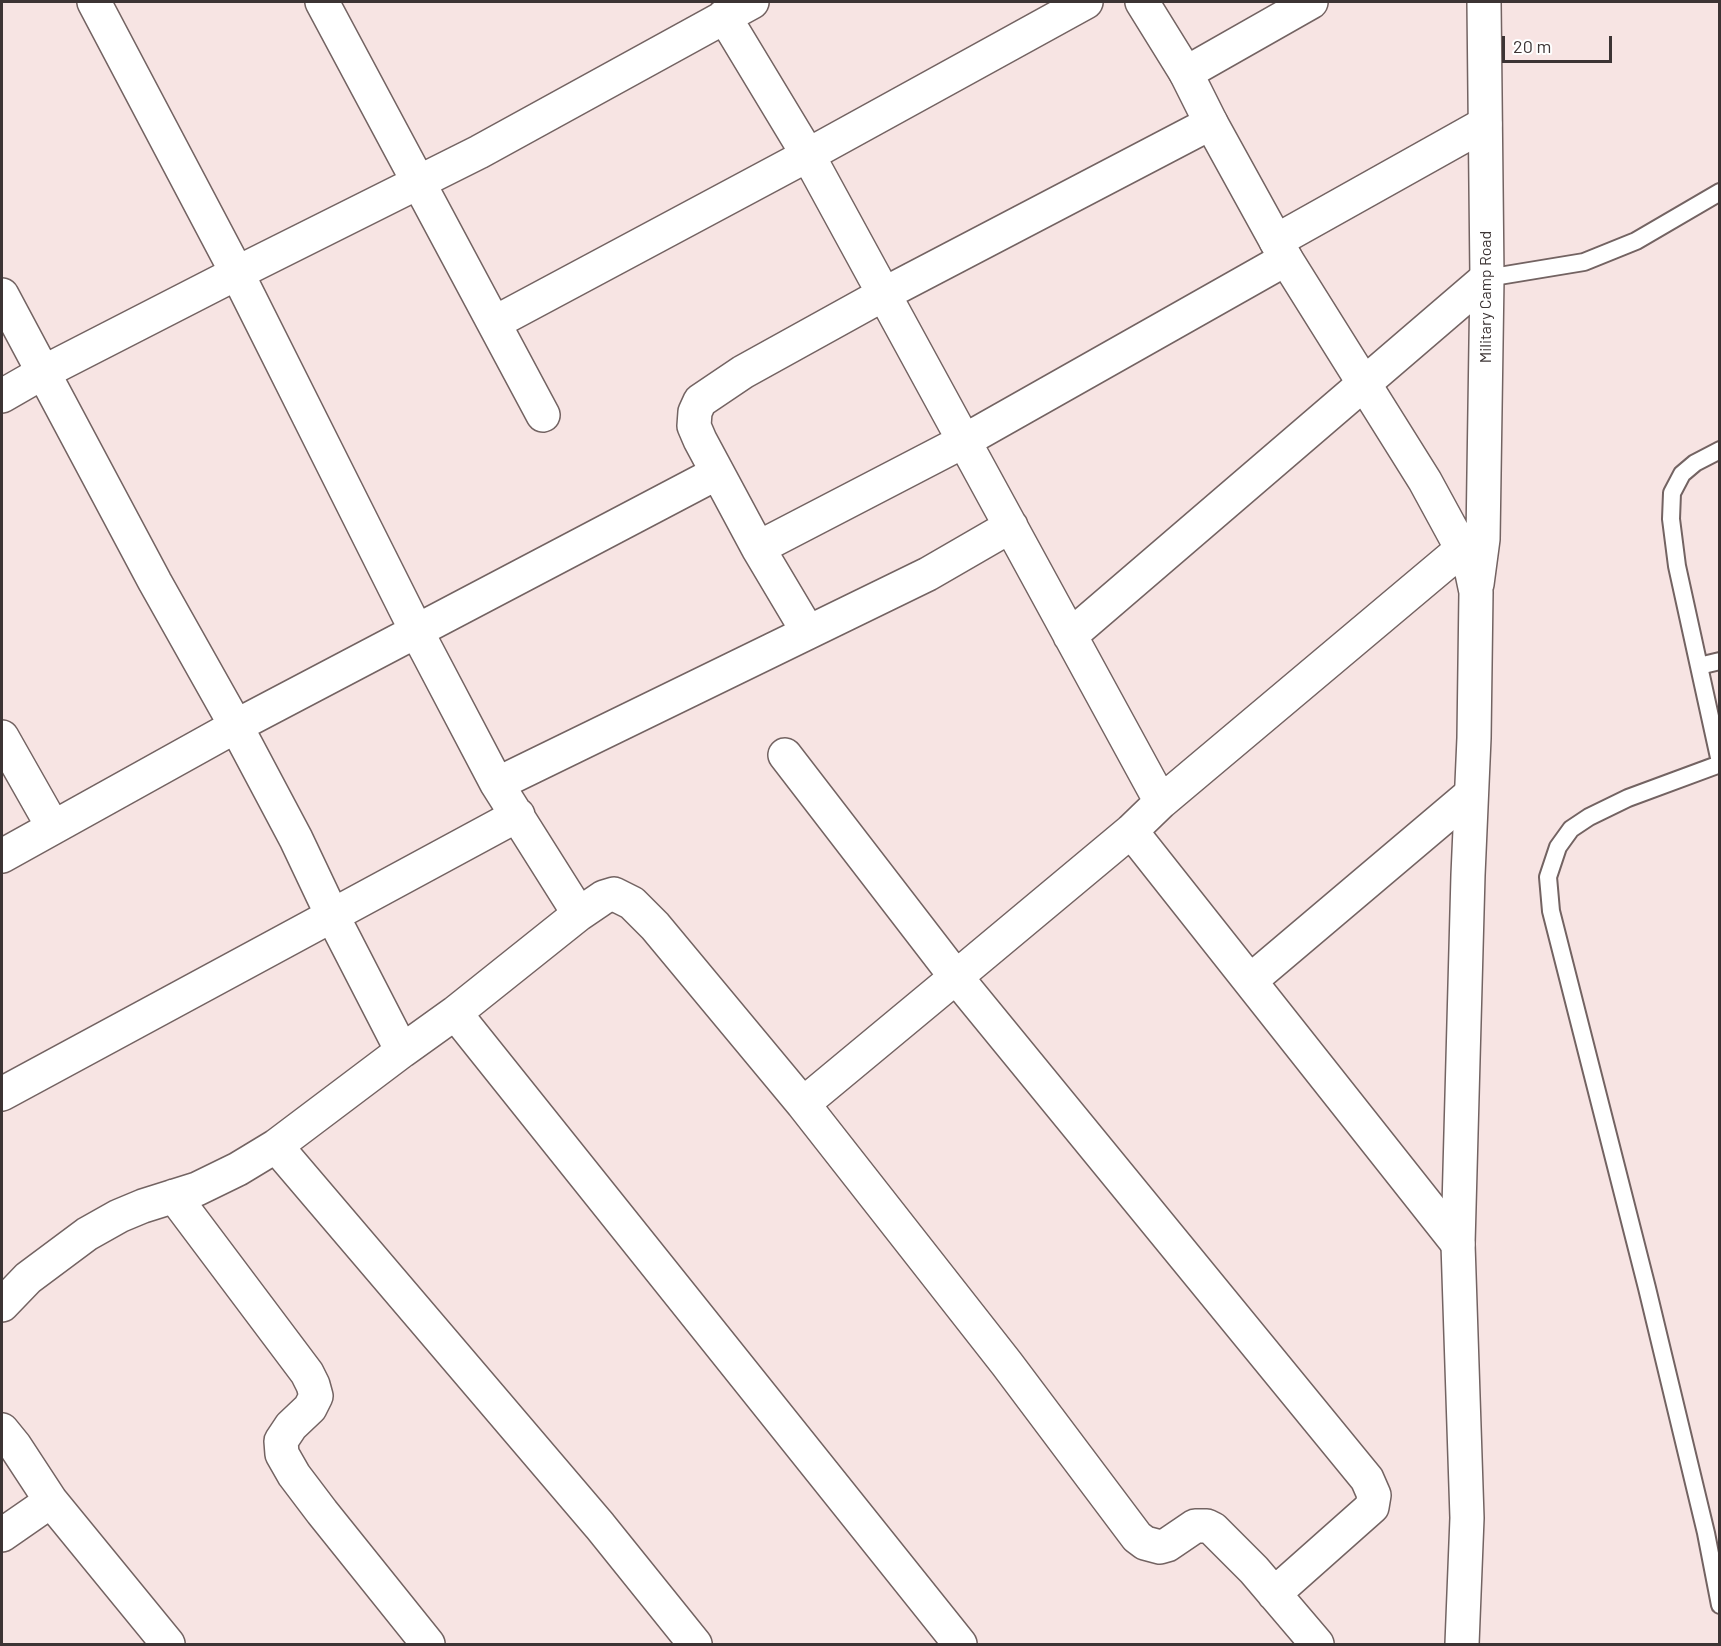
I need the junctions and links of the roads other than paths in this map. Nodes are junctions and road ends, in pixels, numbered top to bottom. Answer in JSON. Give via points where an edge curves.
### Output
{"nodes":[{"id":1,"x":94,"y":2,"type":"edge"},
{"id":2,"x":322,"y":2,"type":"edge"},
{"id":3,"x":1086,"y":2,"type":"edge"},
{"id":4,"x":1142,"y":2,"type":"edge"},
{"id":5,"x":1311,"y":2,"type":"edge"},
{"id":6,"x":1484,"y":2,"type":"edge"},
{"id":7,"x":738,"y":9,"type":"edge"},
{"id":8,"x":1186,"y":73,"type":"junction"},
{"id":9,"x":1211,"y":123,"type":"junction"},
{"id":10,"x":1485,"y":124,"type":"junction"},
{"id":11,"x":808,"y":155,"type":"junction"},
{"id":12,"x":417,"y":182,"type":"junction"},
{"id":13,"x":1719,"y":192,"type":"edge"},
{"id":14,"x":1281,"y":250,"type":"junction"},
{"id":15,"x":237,"y":273,"type":"junction"},
{"id":16,"x":1487,"y":278,"type":"junction"},
{"id":17,"x":884,"y":294,"type":"junction"},
{"id":18,"x":2,"y":295,"type":"edge"},
{"id":19,"x":494,"y":323,"type":"junction"},
{"id":20,"x":42,"y":373,"type":"junction"},
{"id":21,"x":1364,"y":383,"type":"junction"},
{"id":22,"x":2,"y":396,"type":"edge"},
{"id":23,"x":543,"y":416,"type":"dead end"},
{"id":24,"x":964,"y":441,"type":"junction"},
{"id":25,"x":1719,"y":450,"type":"edge"},
{"id":26,"x":717,"y":473,"type":"junction"},
{"id":27,"x":1011,"y":526,"type":"junction"},
{"id":28,"x":758,"y":548,"type":"junction"},
{"id":29,"x":1462,"y":549,"type":"junction"},
{"id":30,"x":1476,"y":592,"type":"junction"},
{"id":31,"x":417,"y":632,"type":"junction"},
{"id":32,"x":808,"y":632,"type":"junction"},
{"id":33,"x":1070,"y":636,"type":"junction"},
{"id":34,"x":1719,"y":661,"type":"edge"},
{"id":35,"x":1699,"y":666,"type":"junction"},
{"id":36,"x":236,"y":726,"type":"junction"},
{"id":37,"x":2,"y":737,"type":"edge"},
{"id":38,"x":785,"y":755,"type":"dead end"},
{"id":39,"x":1719,"y":763,"type":"edge"},
{"id":40,"x":497,"y":784,"type":"junction"},
{"id":41,"x":1472,"y":794,"type":"junction"},
{"id":42,"x":1161,"y":802,"type":"junction"},
{"id":43,"x":518,"y":815,"type":"junction"},
{"id":44,"x":53,"y":827,"type":"junction"},
{"id":45,"x":1131,"y":831,"type":"junction"},
{"id":46,"x":2,"y":856,"type":"edge"},
{"id":47,"x":579,"y":914,"type":"junction"},
{"id":48,"x":332,"y":915,"type":"junction"},
{"id":49,"x":956,"y":977,"type":"junction"},
{"id":50,"x":1250,"y":981,"type":"junction"},
{"id":51,"x":455,"y":1013,"type":"junction"},
{"id":52,"x":402,"y":1051,"type":"junction"},
{"id":53,"x":2,"y":1094,"type":"edge"},
{"id":54,"x":803,"y":1104,"type":"junction"},
{"id":55,"x":276,"y":1146,"type":"junction"},
{"id":56,"x":174,"y":1196,"type":"junction"},
{"id":57,"x":1458,"y":1244,"type":"junction"},
{"id":58,"x":2,"y":1305,"type":"edge"},
{"id":59,"x":2,"y":1430,"type":"edge"},
{"id":60,"x":51,"y":1501,"type":"junction"},
{"id":61,"x":1713,"y":1532,"type":"edge"},
{"id":62,"x":2,"y":1535,"type":"edge"},
{"id":63,"x":1274,"y":1594,"type":"junction"},
{"id":64,"x":1719,"y":1605,"type":"edge"},
{"id":65,"x":168,"y":1644,"type":"edge"},
{"id":66,"x":428,"y":1644,"type":"edge"},
{"id":67,"x":695,"y":1644,"type":"edge"},
{"id":68,"x":960,"y":1644,"type":"edge"},
{"id":69,"x":1317,"y":1644,"type":"edge"},
{"id":70,"x":1462,"y":1644,"type":"edge"}],
"edges":[{"from":1,"to":15,"type":"street"},
{"from":2,"to":12,"type":"street"},
{"from":3,"to":11,"type":"street"},
{"from":4,"to":8,"type":"street"},
{"from":5,"to":8,"type":"street"},
{"from":6,"to":10,"type":"street","name":"Military Camp Road"},
{"from":7,"to":11,"type":"street"},
{"from":7,"to":12,"type":"street","via":[[479,152]]},
{"from":8,"to":9,"type":"street"},
{"from":9,"to":14,"type":"street"},
{"from":9,"to":17,"type":"street"},
{"from":10,"to":14,"type":"street"},
{"from":10,"to":16,"type":"street","name":"Military Camp Road"},
{"from":11,"to":17,"type":"street"},
{"from":11,"to":19,"type":"street"},
{"from":12,"to":15,"type":"street"},
{"from":12,"to":19,"type":"street"},
{"from":13,"to":16,"type":"lane","via":[[1636,241],[1584,262]]},
{"from":14,"to":21,"type":"street"},
{"from":14,"to":24,"type":"street"},
{"from":15,"to":20,"type":"street"},
{"from":15,"to":31,"type":"street"},
{"from":16,"to":21,"type":"street"},
{"from":16,"to":30,"type":"street","name":"Military Camp Road","via":[[1483,538]]},
{"from":17,"to":24,"type":"street"},
{"from":17,"to":26,"type":"street","via":[[743,372],[700,401],[694,426]]},
{"from":18,"to":20,"type":"street"},
{"from":19,"to":23,"type":"street"},
{"from":20,"to":22,"type":"street"},
{"from":20,"to":36,"type":"street"},
{"from":21,"to":29,"type":"street"},
{"from":21,"to":33,"type":"street"},
{"from":24,"to":27,"type":"street"},
{"from":24,"to":28,"type":"street"},
{"from":25,"to":35,"type":"lane","via":[[1688,468],[1672,493],[1677,566]]},
{"from":26,"to":28,"type":"street"},
{"from":26,"to":31,"type":"street"},
{"from":27,"to":32,"type":"street","via":[[928,574]]},
{"from":27,"to":33,"type":"street"},
{"from":28,"to":32,"type":"street"},
{"from":29,"to":30,"type":"street"},
{"from":29,"to":42,"type":"street"},
{"from":30,"to":41,"type":"street"},
{"from":31,"to":36,"type":"street"},
{"from":31,"to":40,"type":"street"},
{"from":32,"to":40,"type":"street"},
{"from":33,"to":42,"type":"street"},
{"from":34,"to":35,"type":"lane"},
{"from":35,"to":39,"type":"lane"},
{"from":36,"to":44,"type":"street"},
{"from":36,"to":48,"type":"street"},
{"from":37,"to":44,"type":"street"},
{"from":38,"to":49,"type":"street"},
{"from":39,"to":61,"type":"lane","via":[[1589,817],[1571,829],[1558,848],[1548,877],[1553,920]]},
{"from":40,"to":43,"type":"street"},
{"from":41,"to":50,"type":"street"},
{"from":41,"to":57,"type":"street"},
{"from":42,"to":45,"type":"street"},
{"from":43,"to":47,"type":"street"},
{"from":43,"to":48,"type":"street"},
{"from":44,"to":46,"type":"street"},
{"from":45,"to":49,"type":"street"},
{"from":45,"to":50,"type":"street"},
{"from":47,"to":51,"type":"street"},
{"from":47,"to":54,"type":"street","via":[[614,894],[632,903]]},
{"from":48,"to":52,"type":"street"},
{"from":48,"to":53,"type":"street"},
{"from":49,"to":54,"type":"street"},
{"from":49,"to":63,"type":"street","via":[[1372,1487],[1372,1507]]},
{"from":50,"to":57,"type":"street"},
{"from":51,"to":52,"type":"street"},
{"from":51,"to":68,"type":"street"},
{"from":52,"to":55,"type":"street"},
{"from":54,"to":63,"type":"street","via":[[1137,1537],[1145,1544],[1160,1547],[1195,1526],[1207,1526]]},
{"from":55,"to":56,"type":"street","via":[[197,1189]]},
{"from":55,"to":67,"type":"street","via":[[600,1526]]},
{"from":56,"to":58,"type":"street","via":[[119,1216],[87,1234],[28,1278]]},
{"from":56,"to":66,"type":"street","via":[[313,1385],[316,1396],[281,1441],[282,1454],[322,1512]]},
{"from":57,"to":70,"type":"street","via":[[1467,1518]]},
{"from":59,"to":60,"type":"street"},
{"from":60,"to":62,"type":"street"},
{"from":60,"to":65,"type":"street"},
{"from":61,"to":64,"type":"lane"},
{"from":63,"to":69,"type":"street"}]}
